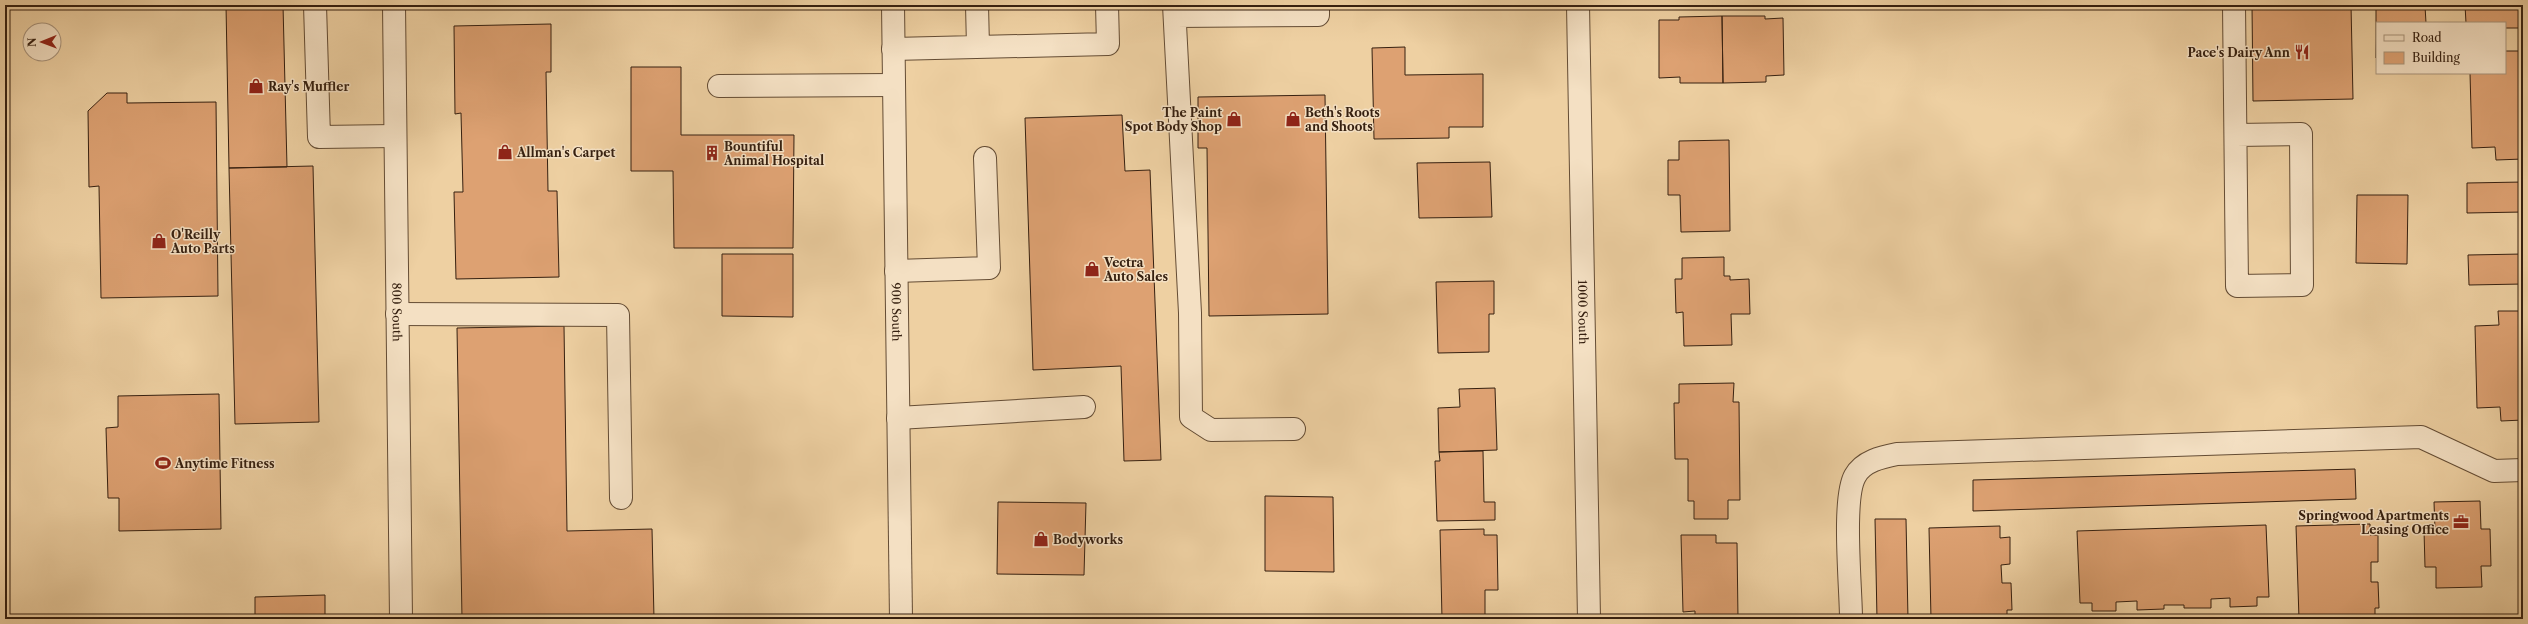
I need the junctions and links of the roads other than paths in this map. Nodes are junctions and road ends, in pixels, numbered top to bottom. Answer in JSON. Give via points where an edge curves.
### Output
{"nodes":[{"id":1,"x":315,"y":5,"type":"edge"},
{"id":2,"x":394,"y":5,"type":"edge"},
{"id":3,"x":893,"y":5,"type":"edge"},
{"id":4,"x":977,"y":5,"type":"edge"},
{"id":5,"x":1107,"y":5,"type":"edge"},
{"id":6,"x":1318,"y":5,"type":"edge"},
{"id":7,"x":1578,"y":5,"type":"edge"},
{"id":8,"x":2234,"y":5,"type":"edge"},
{"id":9,"x":1175,"y":11,"type":"edge"},
{"id":10,"x":978,"y":47,"type":"junction"},
{"id":11,"x":894,"y":49,"type":"junction"},
{"id":12,"x":894,"y":84,"type":"junction"},
{"id":13,"x":719,"y":86,"type":"dead end"},
{"id":14,"x":2236,"y":135,"type":"junction"},
{"id":15,"x":395,"y":136,"type":"junction"},
{"id":16,"x":985,"y":158,"type":"dead end"},
{"id":17,"x":896,"y":271,"type":"junction"},
{"id":18,"x":397,"y":314,"type":"junction"},
{"id":19,"x":1084,"y":407,"type":"dead end"},
{"id":20,"x":898,"y":418,"type":"junction"},
{"id":21,"x":1294,"y":429,"type":"dead end"},
{"id":22,"x":2523,"y":470,"type":"edge"},
{"id":23,"x":621,"y":498,"type":"dead end"},
{"id":24,"x":401,"y":619,"type":"edge"},
{"id":25,"x":901,"y":619,"type":"edge"},
{"id":26,"x":1589,"y":619,"type":"edge"},
{"id":27,"x":1851,"y":619,"type":"edge"}],
"edges":[{"from":1,"to":15,"type":"street","via":[[319,137]]},
{"from":2,"to":15,"type":"street","name":"800 South"},
{"from":3,"to":11,"type":"street","name":"900 South"},
{"from":4,"to":10,"type":"street"},
{"from":5,"to":10,"type":"street","via":[[1108,44]]},
{"from":6,"to":9,"type":"street","via":[[1318,15]]},
{"from":7,"to":26,"type":"street","name":"1000 South"},
{"from":8,"to":14,"type":"street"},
{"from":9,"to":21,"type":"street","via":[[1190,313],[1192,417],[1211,430]]},
{"from":10,"to":11,"type":"street"},
{"from":11,"to":12,"type":"street","name":"900 South"},
{"from":12,"to":13,"type":"street"},
{"from":12,"to":17,"type":"street","name":"900 South"},
{"from":14,"to":14,"type":"street","via":[[2237,286],[2302,285],[2301,134]]},
{"from":15,"to":18,"type":"street","name":"800 South"},
{"from":16,"to":17,"type":"street","via":[[989,268]]},
{"from":17,"to":20,"type":"street","name":"900 South"},
{"from":18,"to":23,"type":"street","via":[[618,315]]},
{"from":18,"to":24,"type":"street","name":"800 South"},
{"from":19,"to":20,"type":"street"},
{"from":20,"to":25,"type":"street","name":"900 South"},
{"from":22,"to":27,"type":"street","via":[[2494,471],[2421,437],[1897,454],[1866,464],[1855,475],[1851,489]]}]}
